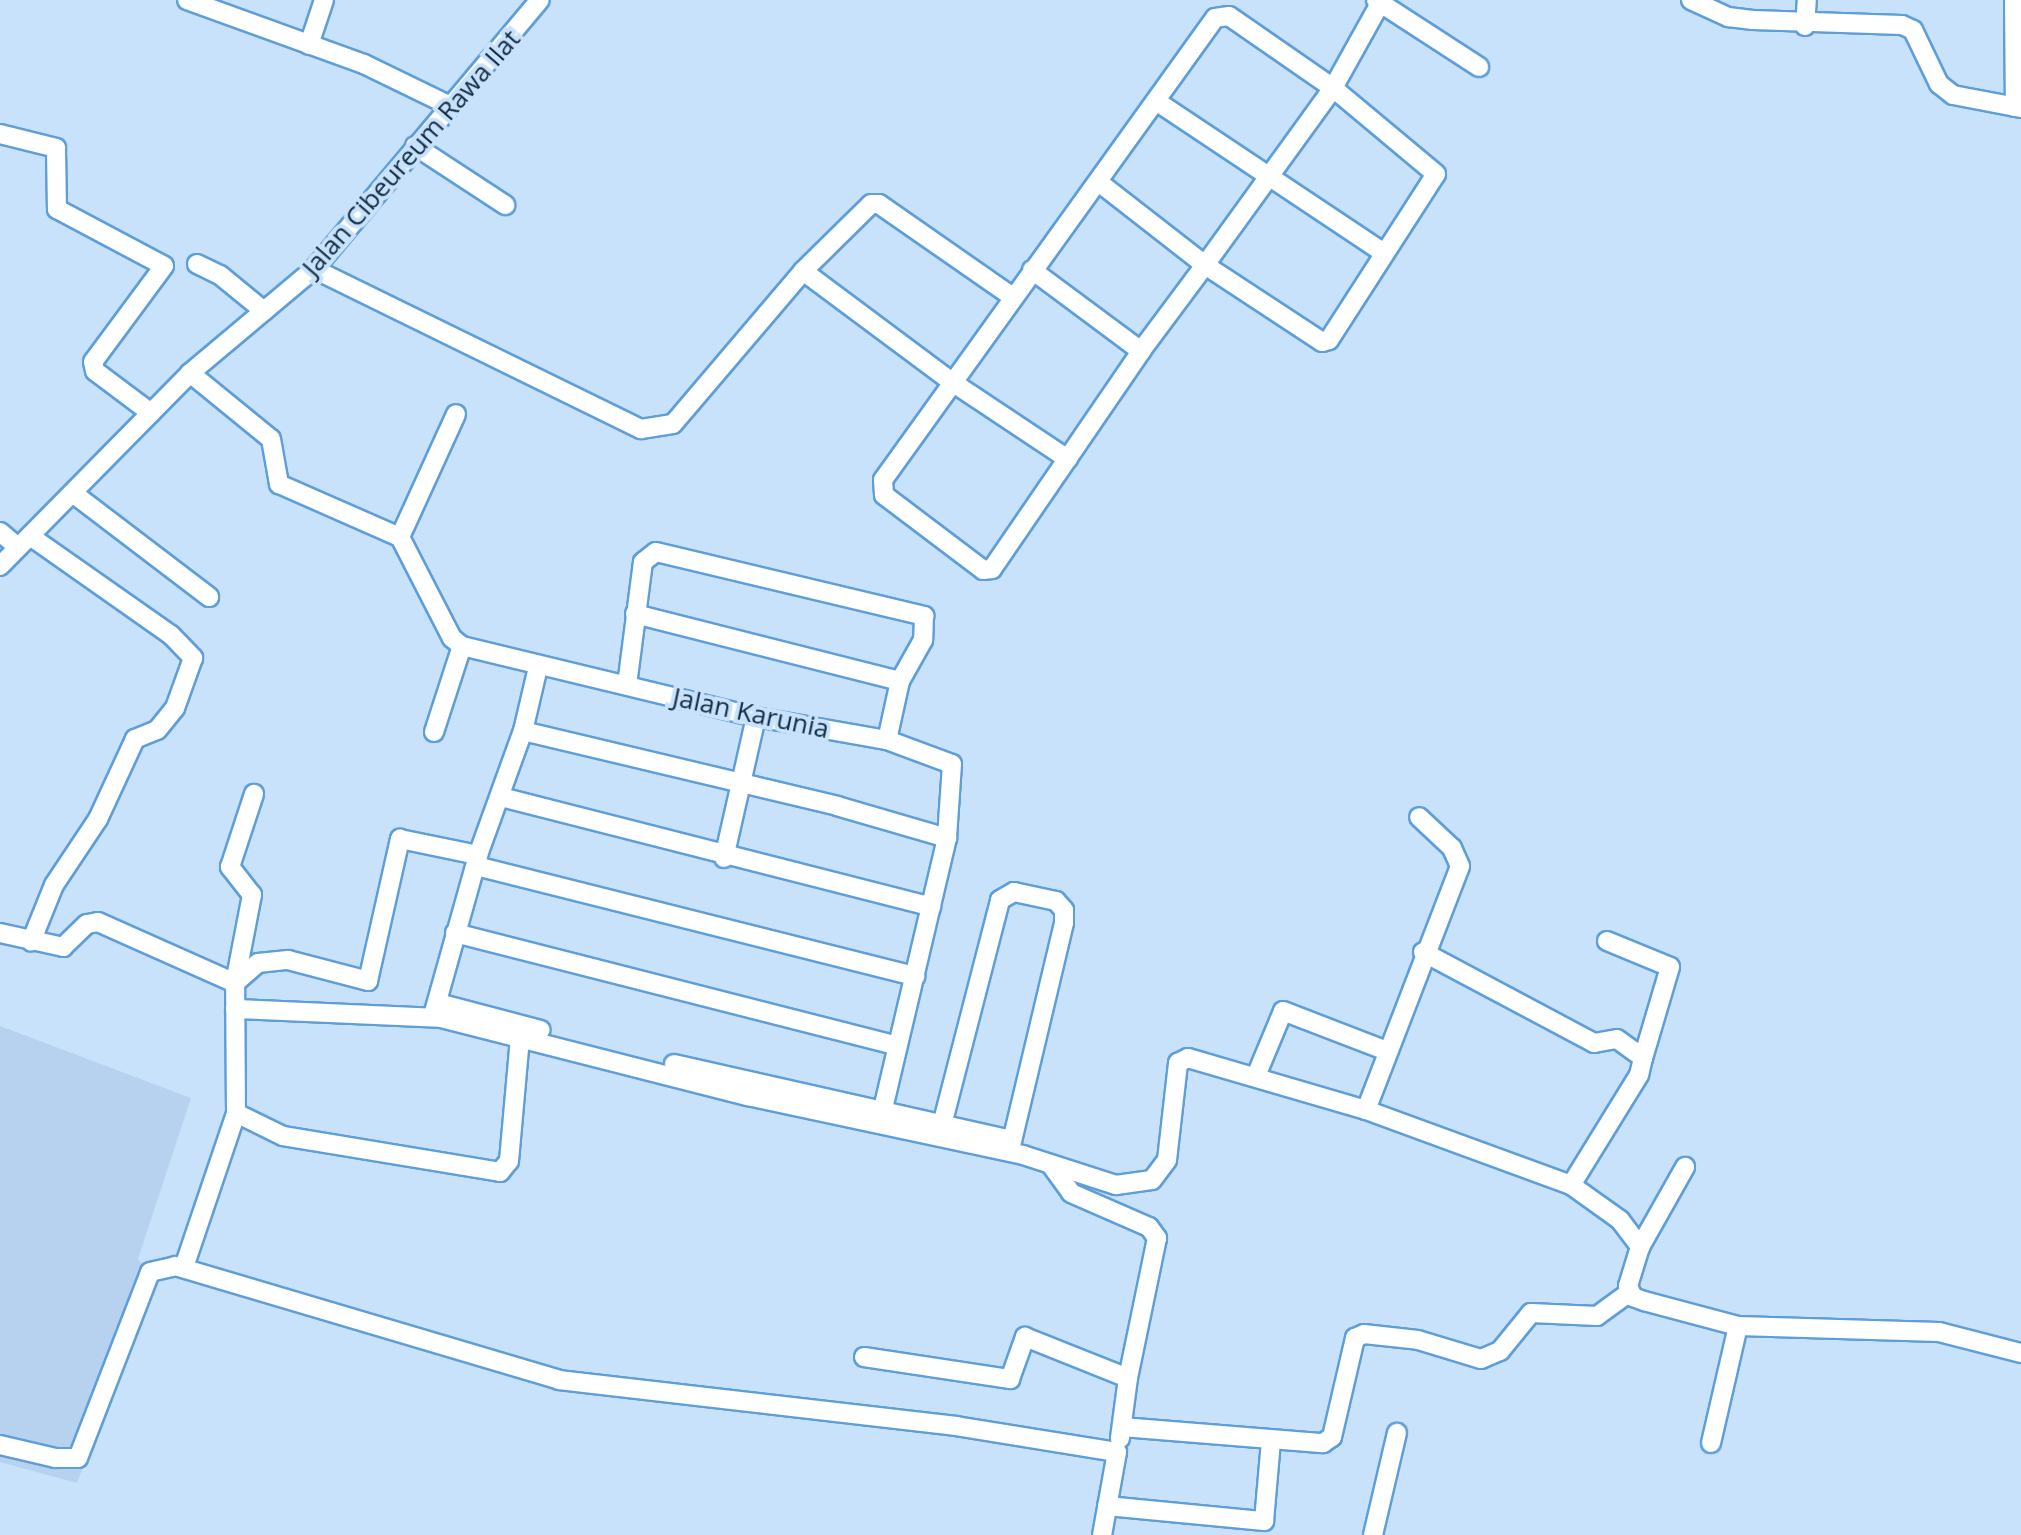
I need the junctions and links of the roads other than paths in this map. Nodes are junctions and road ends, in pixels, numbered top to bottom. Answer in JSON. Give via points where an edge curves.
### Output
{"nodes":[{"id":1,"x":187,"y":0,"type":"edge"},
{"id":2,"x":324,"y":0,"type":"edge"},
{"id":3,"x":540,"y":0,"type":"edge"},
{"id":4,"x":1691,"y":0,"type":"edge"},
{"id":5,"x":1807,"y":0,"type":"edge"},
{"id":6,"x":2014,"y":0,"type":"edge"},
{"id":7,"x":1380,"y":1,"type":"edge"},
{"id":8,"x":1805,"y":26,"type":"junction"},
{"id":9,"x":309,"y":45,"type":"junction"},
{"id":10,"x":1479,"y":67,"type":"dead end"},
{"id":11,"x":1333,"y":88,"type":"junction"},
{"id":12,"x":1159,"y":103,"type":"junction"},
{"id":13,"x":448,"y":105,"type":"junction"},
{"id":14,"x":2018,"y":107,"type":"edge"},
{"id":15,"x":0,"y":134,"type":"edge"},
{"id":16,"x":415,"y":146,"type":"junction"},
{"id":17,"x":1270,"y":176,"type":"junction"},
{"id":18,"x":1101,"y":184,"type":"junction"},
{"id":19,"x":505,"y":205,"type":"dead end"},
{"id":20,"x":1384,"y":253,"type":"junction"},
{"id":21,"x":197,"y":264,"type":"dead end"},
{"id":22,"x":1205,"y":265,"type":"junction"},
{"id":23,"x":314,"y":269,"type":"junction"},
{"id":24,"x":1032,"y":270,"type":"junction"},
{"id":25,"x":803,"y":271,"type":"junction"},
{"id":26,"x":1013,"y":297,"type":"junction"},
{"id":27,"x":264,"y":311,"type":"junction"},
{"id":28,"x":1141,"y":351,"type":"junction"},
{"id":29,"x":190,"y":373,"type":"junction"},
{"id":30,"x":952,"y":382,"type":"junction"},
{"id":31,"x":151,"y":413,"type":"junction"},
{"id":32,"x":456,"y":414,"type":"dead end"},
{"id":33,"x":1068,"y":459,"type":"junction"},
{"id":34,"x":74,"y":494,"type":"junction"},
{"id":35,"x":0,"y":532,"type":"edge"},
{"id":36,"x":400,"y":537,"type":"junction"},
{"id":37,"x":24,"y":542,"type":"junction"},
{"id":38,"x":0,"y":566,"type":"edge"},
{"id":39,"x":209,"y":597,"type":"dead end"},
{"id":40,"x":635,"y":614,"type":"junction"},
{"id":41,"x":462,"y":646,"type":"junction"},
{"id":42,"x":538,"y":667,"type":"junction"},
{"id":43,"x":900,"y":681,"type":"junction"},
{"id":44,"x":627,"y":685,"type":"junction"},
{"id":45,"x":756,"y":717,"type":"junction"},
{"id":46,"x":523,"y":731,"type":"junction"},
{"id":47,"x":434,"y":732,"type":"dead end"},
{"id":48,"x":887,"y":740,"type":"junction"},
{"id":49,"x":740,"y":783,"type":"junction"},
{"id":50,"x":254,"y":794,"type":"dead end"},
{"id":51,"x":501,"y":797,"type":"junction"},
{"id":52,"x":1419,"y":817,"type":"dead end"},
{"id":53,"x":947,"y":838,"type":"junction"},
{"id":54,"x":724,"y":858,"type":"junction"},
{"id":55,"x":477,"y":860,"type":"junction"},
{"id":56,"x":931,"y":907,"type":"junction"},
{"id":57,"x":0,"y":933,"type":"edge"},
{"id":58,"x":455,"y":933,"type":"junction"},
{"id":59,"x":1607,"y":941,"type":"dead end"},
{"id":60,"x":31,"y":942,"type":"junction"},
{"id":61,"x":1423,"y":952,"type":"junction"},
{"id":62,"x":915,"y":976,"type":"junction"},
{"id":63,"x":235,"y":983,"type":"junction"},
{"id":64,"x":235,"y":1009,"type":"junction"},
{"id":65,"x":435,"y":1010,"type":"junction"},
{"id":66,"x":520,"y":1037,"type":"junction"},
{"id":67,"x":897,"y":1046,"type":"junction"},
{"id":68,"x":1387,"y":1051,"type":"junction"},
{"id":69,"x":1643,"y":1058,"type":"junction"},
{"id":70,"x":1256,"y":1076,"type":"junction"},
{"id":71,"x":883,"y":1109,"type":"junction"},
{"id":72,"x":1366,"y":1110,"type":"junction"},
{"id":73,"x":236,"y":1113,"type":"junction"},
{"id":74,"x":943,"y":1121,"type":"junction"},
{"id":75,"x":1010,"y":1146,"type":"junction"},
{"id":76,"x":1051,"y":1165,"type":"junction"},
{"id":77,"x":1685,"y":1167,"type":"dead end"},
{"id":78,"x":1571,"y":1185,"type":"junction"},
{"id":79,"x":1640,"y":1247,"type":"junction"},
{"id":80,"x":184,"y":1267,"type":"junction"},
{"id":81,"x":1629,"y":1293,"type":"junction"},
{"id":82,"x":1738,"y":1326,"type":"junction"},
{"id":83,"x":2021,"y":1353,"type":"edge"},
{"id":84,"x":864,"y":1357,"type":"dead end"},
{"id":85,"x":1128,"y":1378,"type":"junction"},
{"id":86,"x":1122,"y":1427,"type":"junction"},
{"id":87,"x":1397,"y":1433,"type":"dead end"},
{"id":88,"x":1271,"y":1441,"type":"junction"},
{"id":89,"x":1711,"y":1443,"type":"dead end"},
{"id":90,"x":0,"y":1445,"type":"edge"},
{"id":91,"x":1117,"y":1452,"type":"junction"},
{"id":92,"x":1107,"y":1506,"type":"junction"},
{"id":93,"x":1102,"y":1535,"type":"edge"},
{"id":94,"x":1373,"y":1535,"type":"edge"}],
"edges":[{"from":1,"to":9,"type":"street"},
{"from":2,"to":9,"type":"street"},
{"from":3,"to":13,"type":"street","name":"Jalan Cibeureum Rawa Ilat"},
{"from":4,"to":8,"type":"street","via":[[1728,17]]},
{"from":5,"to":8,"type":"street"},
{"from":6,"to":14,"type":"street"},
{"from":7,"to":10,"type":"street"},
{"from":7,"to":11,"type":"street"},
{"from":8,"to":14,"type":"street","via":[[1902,25],[1913,30],[1939,84],[1953,95]]},
{"from":9,"to":13,"type":"street","via":[[364,64]]},
{"from":11,"to":12,"type":"street","via":[[1221,15]]},
{"from":11,"to":17,"type":"street"},
{"from":11,"to":20,"type":"street","via":[[1435,167],[1436,181]]},
{"from":12,"to":17,"type":"street"},
{"from":12,"to":18,"type":"street"},
{"from":13,"to":16,"type":"street","name":"Jalan Cibeureum Rawa Ilat"},
{"from":15,"to":31,"type":"street","via":[[56,148],[57,209],[164,266],[93,362],[95,371]]},
{"from":16,"to":19,"type":"street"},
{"from":16,"to":23,"type":"street","name":"Jalan Cibeureum Rawa Ilat"},
{"from":17,"to":20,"type":"street"},
{"from":17,"to":22,"type":"street"},
{"from":18,"to":22,"type":"street"},
{"from":18,"to":24,"type":"street"},
{"from":20,"to":22,"type":"street","via":[[1329,340],[1322,342]]},
{"from":21,"to":27,"type":"street","via":[[220,275]]},
{"from":22,"to":28,"type":"street"},
{"from":23,"to":25,"type":"street","via":[[641,429],[673,424]]},
{"from":23,"to":27,"type":"street","name":"Jalan Cibeureum Rawa Ilat"},
{"from":24,"to":26,"type":"street"},
{"from":24,"to":28,"type":"street"},
{"from":25,"to":26,"type":"street","via":[[864,208],[879,204]]},
{"from":25,"to":30,"type":"street"},
{"from":26,"to":30,"type":"street"},
{"from":27,"to":29,"type":"street","name":"Jalan Cibeureum Rawa Ilat"},
{"from":28,"to":33,"type":"street"},
{"from":29,"to":31,"type":"street","name":"Jalan Cibeureum Rawa Ilat"},
{"from":29,"to":36,"type":"street","via":[[271,439],[279,484]]},
{"from":30,"to":33,"type":"street"},
{"from":30,"to":33,"type":"street","via":[[881,487],[983,570],[992,569]]},
{"from":31,"to":34,"type":"street","name":"Jalan Cibeureum Rawa Ilat"},
{"from":32,"to":36,"type":"street"},
{"from":34,"to":37,"type":"street","name":"Jalan Cibeureum Rawa Ilat"},
{"from":34,"to":39,"type":"street"},
{"from":35,"to":37,"type":"street"},
{"from":36,"to":41,"type":"street","via":[[452,638]]},
{"from":37,"to":38,"type":"street","name":"Jalan Cibeureum Rawa Ilat"},
{"from":37,"to":60,"type":"street","via":[[171,635],[193,658],[175,708],[157,730],[135,739],[98,819],[54,885]]},
{"from":40,"to":43,"type":"street"},
{"from":40,"to":43,"type":"street","via":[[643,562],[656,552],[924,616],[923,640]]},
{"from":40,"to":44,"type":"street"},
{"from":41,"to":42,"type":"street","name":"Jalan Karunia"},
{"from":41,"to":47,"type":"street"},
{"from":42,"to":44,"type":"street","name":"Jalan Karunia"},
{"from":42,"to":46,"type":"street"},
{"from":43,"to":48,"type":"street"},
{"from":44,"to":45,"type":"street","name":"Jalan Karunia"},
{"from":45,"to":48,"type":"street","name":"Jalan Karunia"},
{"from":45,"to":49,"type":"street"},
{"from":46,"to":49,"type":"street"},
{"from":46,"to":51,"type":"street"},
{"from":48,"to":53,"type":"street","name":"Jalan Karunia","via":[[946,758],[955,772]]},
{"from":49,"to":53,"type":"street"},
{"from":49,"to":54,"type":"street"},
{"from":50,"to":63,"type":"street","via":[[230,867],[252,895]]},
{"from":51,"to":54,"type":"street"},
{"from":51,"to":55,"type":"street"},
{"from":52,"to":61,"type":"street","via":[[1452,848],[1460,866]]},
{"from":53,"to":56,"type":"street"},
{"from":54,"to":56,"type":"street"},
{"from":55,"to":58,"type":"street"},
{"from":55,"to":62,"type":"street"},
{"from":55,"to":63,"type":"street","via":[[400,839],[368,981],[288,960],[258,963]]},
{"from":56,"to":62,"type":"street"},
{"from":57,"to":60,"type":"street"},
{"from":58,"to":65,"type":"street"},
{"from":58,"to":67,"type":"street"},
{"from":59,"to":69,"type":"street","via":[[1670,967]]},
{"from":60,"to":63,"type":"street","via":[[67,946],[82,927],[98,922]]},
{"from":61,"to":68,"type":"street"},
{"from":61,"to":69,"type":"street","via":[[1594,1043],[1617,1039]]},
{"from":62,"to":67,"type":"street"},
{"from":63,"to":64,"type":"street"},
{"from":64,"to":65,"type":"street"},
{"from":64,"to":73,"type":"street"},
{"from":65,"to":66,"type":"street"},
{"from":65,"to":71,"type":"street"},
{"from":66,"to":73,"type":"street","via":[[509,1161],[500,1172],[283,1136]]},
{"from":66,"to":75,"type":"street","via":[[748,1096]]},
{"from":67,"to":71,"type":"street"},
{"from":68,"to":70,"type":"street","via":[[1283,1011]]},
{"from":68,"to":72,"type":"street"},
{"from":69,"to":78,"type":"street","via":[[1639,1075]]},
{"from":70,"to":72,"type":"street"},
{"from":70,"to":76,"type":"street","via":[[1188,1058],[1178,1063],[1172,1144],[1161,1169],[1144,1183],[1116,1185]]},
{"from":71,"to":74,"type":"street"},
{"from":72,"to":78,"type":"street"},
{"from":73,"to":80,"type":"street"},
{"from":74,"to":75,"type":"street"},
{"from":74,"to":75,"type":"street","via":[[1000,900],[1014,892],[1056,901],[1064,910],[1064,923]]},
{"from":75,"to":76,"type":"street"},
{"from":76,"to":85,"type":"street","via":[[1071,1193],[1149,1227],[1157,1238]]},
{"from":77,"to":79,"type":"street"},
{"from":78,"to":79,"type":"street","via":[[1620,1220]]},
{"from":79,"to":81,"type":"street"},
{"from":80,"to":90,"type":"street","via":[[164,1265],[150,1272],[78,1458]]},
{"from":80,"to":91,"type":"street","via":[[559,1380],[956,1426]]},
{"from":81,"to":82,"type":"street"},
{"from":81,"to":88,"type":"street","via":[[1597,1316],[1531,1313],[1500,1351],[1481,1359],[1418,1340],[1364,1334],[1355,1338],[1332,1437],[1323,1443]]},
{"from":82,"to":83,"type":"street","via":[[1939,1332]]},
{"from":82,"to":89,"type":"street"},
{"from":84,"to":85,"type":"street","via":[[1010,1379],[1025,1337]]},
{"from":85,"to":86,"type":"street"},
{"from":86,"to":88,"type":"street"},
{"from":86,"to":91,"type":"street"},
{"from":87,"to":94,"type":"street"},
{"from":88,"to":92,"type":"street","via":[[1264,1521]]},
{"from":91,"to":92,"type":"street"},
{"from":92,"to":93,"type":"street"}]}
